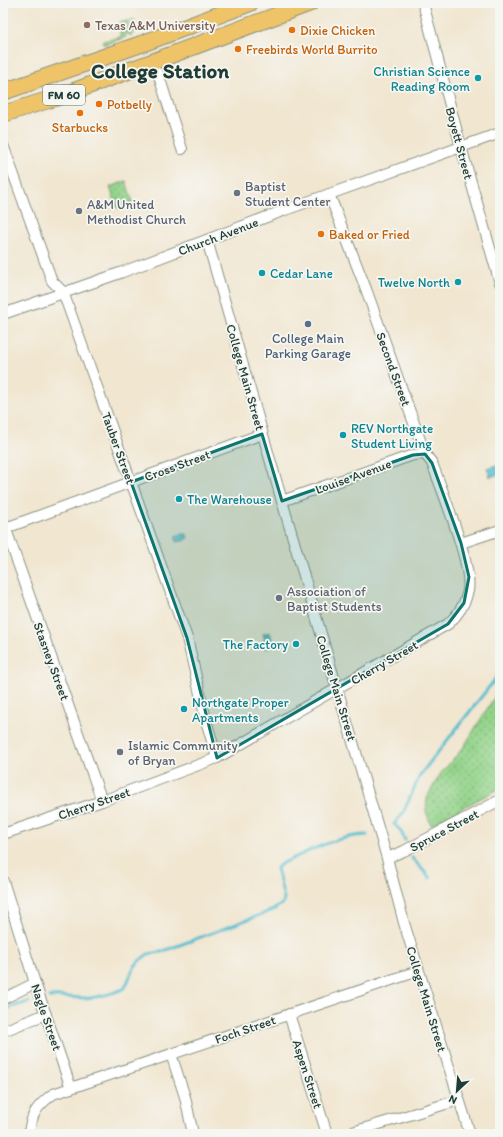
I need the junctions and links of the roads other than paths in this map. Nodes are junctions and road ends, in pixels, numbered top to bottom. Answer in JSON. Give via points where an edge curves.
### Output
{"nodes":[{"id":1,"x":310,"y":3,"type":"edge"},
{"id":2,"x":423,"y":3,"type":"edge"},
{"id":3,"x":240,"y":4,"type":"edge"},
{"id":4,"x":158,"y":72,"type":"dead end"},
{"id":5,"x":3,"y":92,"type":"edge"},
{"id":6,"x":3,"y":114,"type":"edge"},
{"id":7,"x":500,"y":133,"type":"edge"},
{"id":8,"x":3,"y":145,"type":"edge"},
{"id":9,"x":461,"y":147,"type":"junction"},
{"id":10,"x":182,"y":149,"type":"dead end"},
{"id":11,"x":329,"y":194,"type":"junction"},
{"id":12,"x":207,"y":240,"type":"junction"},
{"id":13,"x":500,"y":283,"type":"edge"},
{"id":14,"x":63,"y":292,"type":"junction"},
{"id":15,"x":3,"y":314,"type":"edge"},
{"id":16,"x":262,"y":434,"type":"junction"},
{"id":17,"x":425,"y":454,"type":"junction"},
{"id":18,"x":131,"y":482,"type":"junction"},
{"id":19,"x":282,"y":501,"type":"junction"},
{"id":20,"x":4,"y":526,"type":"edge"},
{"id":21,"x":500,"y":530,"type":"edge"},
{"id":22,"x":461,"y":543,"type":"junction"},
{"id":23,"x":337,"y":689,"type":"junction"},
{"id":24,"x":217,"y":758,"type":"junction"},
{"id":25,"x":102,"y":800,"type":"junction"},
{"id":26,"x":500,"y":800,"type":"edge"},
{"id":27,"x":3,"y":834,"type":"edge"},
{"id":28,"x":387,"y":858,"type":"junction"},
{"id":29,"x":3,"y":881,"type":"edge"},
{"id":30,"x":418,"y":971,"type":"junction"},
{"id":31,"x":35,"y":983,"type":"junction"},
{"id":32,"x":3,"y":999,"type":"edge"},
{"id":33,"x":46,"y":1014,"type":"junction"},
{"id":34,"x":289,"y":1014,"type":"junction"},
{"id":35,"x":3,"y":1032,"type":"edge"},
{"id":36,"x":170,"y":1054,"type":"junction"},
{"id":37,"x":71,"y":1088,"type":"junction"},
{"id":38,"x":459,"y":1100,"type":"junction"},
{"id":39,"x":29,"y":1134,"type":"edge"},
{"id":40,"x":193,"y":1134,"type":"edge"},
{"id":41,"x":327,"y":1134,"type":"edge"},
{"id":42,"x":346,"y":1134,"type":"edge"},
{"id":43,"x":470,"y":1134,"type":"edge"}],
"edges":[{"from":1,"to":6,"type":"main road","number":"FM 60","via":[[61,96]]},
{"from":2,"to":9,"type":"street","name":"Boyett Street"},
{"from":3,"to":5,"type":"main road","number":"FM 60"},
{"from":4,"to":10,"type":"street"},
{"from":7,"to":9,"type":"street","name":"Church Avenue"},
{"from":8,"to":14,"type":"street","name":"Tauber Street","via":[[52,281]]},
{"from":9,"to":11,"type":"street","name":"Church Avenue"},
{"from":9,"to":13,"type":"street","name":"Boyett Street"},
{"from":11,"to":12,"type":"street","name":"Church Avenue"},
{"from":11,"to":17,"type":"street","name":"Second Street"},
{"from":12,"to":14,"type":"street","name":"Church Avenue"},
{"from":12,"to":16,"type":"street","name":"College Main Street"},
{"from":14,"to":15,"type":"street","name":"Church Avenue"},
{"from":14,"to":18,"type":"street","name":"Tauber Street"},
{"from":16,"to":18,"type":"street","name":"Cross Street"},
{"from":16,"to":19,"type":"street","name":"College Main Street"},
{"from":17,"to":19,"type":"street","name":"Louise Avenue","via":[[413,455]]},
{"from":17,"to":22,"type":"street","name":"Second Street","via":[[432,463]]},
{"from":18,"to":20,"type":"street","name":"Cross Street"},
{"from":18,"to":24,"type":"street","name":"Tauber Street","via":[[187,638]]},
{"from":19,"to":23,"type":"street","name":"College Main Street"},
{"from":20,"to":25,"type":"street","name":"Stasney Street"},
{"from":21,"to":22,"type":"street"},
{"from":22,"to":23,"type":"street","name":"Cherry Street","via":[[469,577],[468,590],[458,615],[436,632]]},
{"from":23,"to":24,"type":"street","name":"Cherry Street"},
{"from":23,"to":28,"type":"street","name":"College Main Street"},
{"from":24,"to":25,"type":"street","name":"Cherry Street"},
{"from":25,"to":27,"type":"street","name":"Cherry Street"},
{"from":26,"to":28,"type":"street","name":"Spruce Street"},
{"from":28,"to":30,"type":"street","name":"College Main Street"},
{"from":29,"to":31,"type":"street","name":"Nagle Street"},
{"from":30,"to":34,"type":"street","name":"Foch Street"},
{"from":30,"to":38,"type":"street","name":"College Main Street"},
{"from":31,"to":32,"type":"street"},
{"from":31,"to":33,"type":"street","name":"Nagle Street"},
{"from":33,"to":35,"type":"street"},
{"from":33,"to":37,"type":"street","name":"Nagle Street"},
{"from":34,"to":36,"type":"street","name":"Foch Street"},
{"from":34,"to":41,"type":"street","name":"Aspen Street"},
{"from":36,"to":37,"type":"street","name":"Foch Street"},
{"from":36,"to":40,"type":"street","via":[[185,1097]]},
{"from":37,"to":39,"type":"street","via":[[53,1094],[39,1105],[30,1120]]},
{"from":38,"to":42,"type":"street"},
{"from":38,"to":43,"type":"street","name":"College Main Street"}]}
